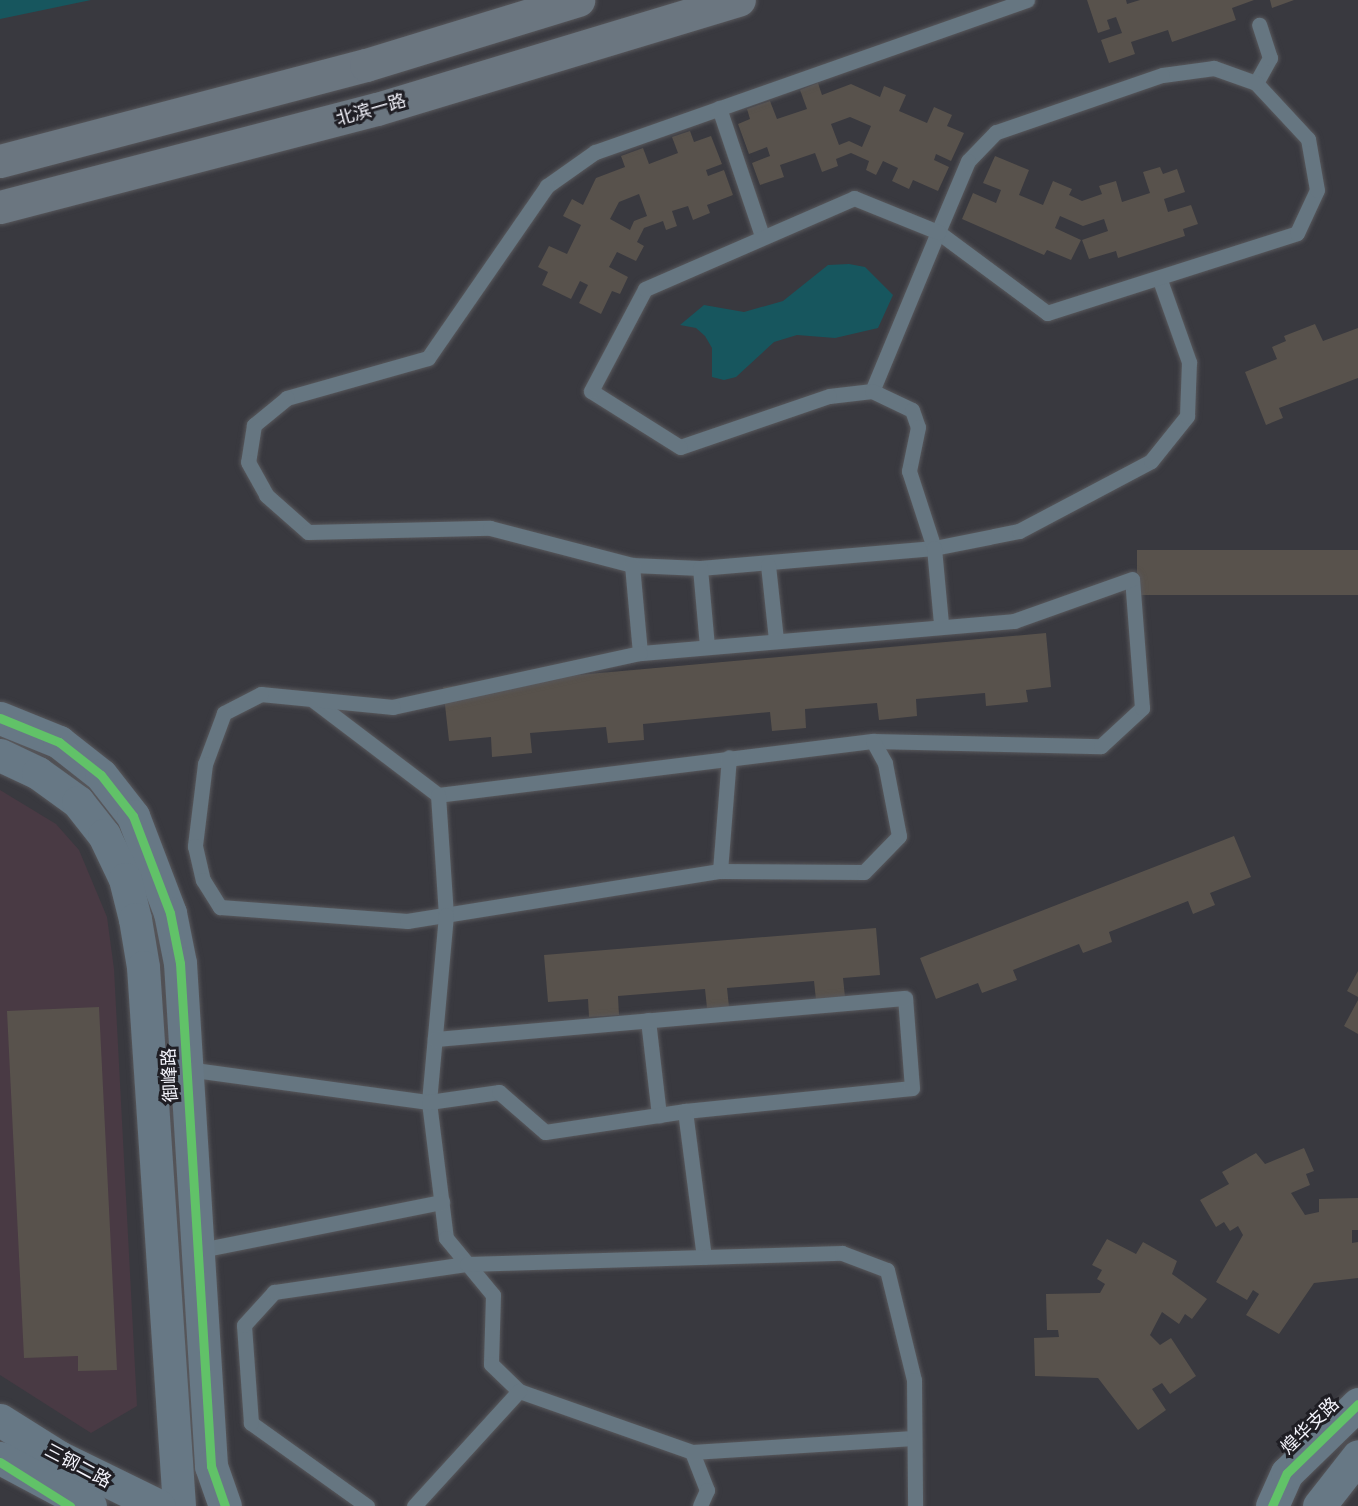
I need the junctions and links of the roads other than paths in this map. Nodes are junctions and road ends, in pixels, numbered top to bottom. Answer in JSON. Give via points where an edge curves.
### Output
{"nodes":[{"id":1,"x":578,"y":0,"type":"edge"},
{"id":2,"x":739,"y":0,"type":"edge"},
{"id":3,"x":1027,"y":0,"type":"edge"},
{"id":4,"x":1259,"y":25,"type":"dead end"},
{"id":5,"x":1256,"y":83,"type":"junction"},
{"id":6,"x":719,"y":108,"type":"junction"},
{"id":7,"x":0,"y":147,"type":"edge"},
{"id":8,"x":58,"y":147,"type":"junction"},
{"id":9,"x":0,"y":161,"type":"edge"},
{"id":10,"x":0,"y":207,"type":"edge"},
{"id":11,"x":938,"y":232,"type":"junction"},
{"id":12,"x":762,"y":236,"type":"junction"},
{"id":13,"x":1160,"y":280,"type":"junction"},
{"id":14,"x":872,"y":391,"type":"junction"},
{"id":15,"x":934,"y":548,"type":"junction"},
{"id":16,"x":632,"y":565,"type":"junction"},
{"id":17,"x":768,"y":565,"type":"junction"},
{"id":18,"x":700,"y":568,"type":"junction"},
{"id":19,"x":941,"y":624,"type":"junction"},
{"id":20,"x":776,"y":640,"type":"junction"},
{"id":21,"x":707,"y":647,"type":"junction"},
{"id":22,"x":640,"y":653,"type":"junction"},
{"id":23,"x":313,"y":700,"type":"junction"},
{"id":24,"x":0,"y":718,"type":"edge"},
{"id":25,"x":873,"y":741,"type":"junction"},
{"id":26,"x":0,"y":755,"type":"edge"},
{"id":27,"x":729,"y":756,"type":"junction"},
{"id":28,"x":438,"y":795,"type":"junction"},
{"id":29,"x":720,"y":871,"type":"junction"},
{"id":30,"x":446,"y":915,"type":"junction"},
{"id":31,"x":648,"y":1020,"type":"junction"},
{"id":32,"x":435,"y":1039,"type":"junction"},
{"id":33,"x":187,"y":1069,"type":"junction"},
{"id":34,"x":429,"y":1102,"type":"junction"},
{"id":35,"x":685,"y":1111,"type":"junction"},
{"id":36,"x":659,"y":1115,"type":"junction"},
{"id":37,"x":442,"y":1202,"type":"junction"},
{"id":38,"x":196,"y":1251,"type":"junction"},
{"id":39,"x":704,"y":1257,"type":"junction"},
{"id":40,"x":467,"y":1264,"type":"junction"},
{"id":41,"x":519,"y":1391,"type":"junction"},
{"id":42,"x":1358,"y":1404,"type":"edge"},
{"id":43,"x":0,"y":1420,"type":"edge"},
{"id":44,"x":915,"y":1438,"type":"junction"},
{"id":45,"x":692,"y":1452,"type":"junction"},
{"id":46,"x":1358,"y":1456,"type":"edge"},
{"id":47,"x":0,"y":1460,"type":"edge"},
{"id":48,"x":211,"y":1466,"type":"junction"},
{"id":49,"x":70,"y":1506,"type":"edge"},
{"id":50,"x":90,"y":1506,"type":"edge"},
{"id":51,"x":159,"y":1506,"type":"edge"},
{"id":52,"x":179,"y":1506,"type":"edge"},
{"id":53,"x":189,"y":1506,"type":"edge"},
{"id":54,"x":225,"y":1506,"type":"edge"},
{"id":55,"x":366,"y":1506,"type":"edge"},
{"id":56,"x":414,"y":1506,"type":"edge"},
{"id":57,"x":700,"y":1506,"type":"edge"},
{"id":58,"x":915,"y":1506,"type":"edge"},
{"id":59,"x":1272,"y":1506,"type":"edge"},
{"id":60,"x":1319,"y":1506,"type":"edge"}],
"edges":[{"from":1,"to":8,"type":"main road","via":[[366,65]]},
{"from":2,"to":10,"type":"main road","name":"北滨一路","via":[[377,109]]},
{"from":3,"to":6,"type":"lane"},
{"from":4,"to":5,"type":"lane","via":[[1270,58]]},
{"from":5,"to":11,"type":"lane","via":[[1214,68],[1162,75],[996,132],[968,161]]},
{"from":5,"to":13,"type":"lane","via":[[1308,139],[1317,189],[1297,233]]},
{"from":6,"to":12,"type":"lane"},
{"from":6,"to":16,"type":"lane","via":[[595,152],[547,186],[428,358],[287,398],[254,425],[248,462],[266,495],[308,532],[490,528]]},
{"from":7,"to":8,"type":"lane"},
{"from":8,"to":9,"type":"main road"},
{"from":11,"to":12,"type":"lane","via":[[854,198]]},
{"from":11,"to":13,"type":"lane","via":[[1047,313]]},
{"from":11,"to":14,"type":"lane"},
{"from":12,"to":14,"type":"lane","via":[[645,289],[591,391],[680,447],[828,396]]},
{"from":13,"to":15,"type":"lane","via":[[1189,362],[1187,416],[1151,461],[1020,531]]},
{"from":14,"to":15,"type":"lane","via":[[912,410],[918,428],[909,471]]},
{"from":15,"to":17,"type":"lane"},
{"from":15,"to":19,"type":"lane"},
{"from":16,"to":18,"type":"lane"},
{"from":16,"to":22,"type":"lane"},
{"from":17,"to":18,"type":"lane"},
{"from":17,"to":20,"type":"lane"},
{"from":18,"to":21,"type":"lane"},
{"from":19,"to":20,"type":"lane"},
{"from":19,"to":25,"type":"lane","via":[[1014,621],[1132,579],[1142,708],[1101,746]]},
{"from":20,"to":21,"type":"lane"},
{"from":21,"to":22,"type":"lane"},
{"from":22,"to":23,"type":"lane","via":[[393,707]]},
{"from":23,"to":28,"type":"lane"},
{"from":23,"to":30,"type":"lane","via":[[261,694],[224,713],[205,764],[195,846],[203,880],[220,907],[407,921]]},
{"from":24,"to":33,"type":"street","name":"御峰路","via":[[59,742],[101,775],[133,816],[170,913],[180,963]]},
{"from":25,"to":27,"type":"lane"},
{"from":25,"to":29,"type":"lane","via":[[885,763],[899,837],[864,872]]},
{"from":26,"to":52,"type":"street","name":"御峰路","via":[[38,773],[78,802],[98,826],[125,879],[135,919],[142,968]]},
{"from":27,"to":28,"type":"lane"},
{"from":27,"to":29,"type":"lane"},
{"from":28,"to":30,"type":"lane"},
{"from":29,"to":30,"type":"lane"},
{"from":30,"to":32,"type":"lane"},
{"from":31,"to":32,"type":"lane"},
{"from":31,"to":35,"type":"lane","via":[[905,998],[912,1088]]},
{"from":31,"to":36,"type":"lane"},
{"from":32,"to":34,"type":"lane"},
{"from":33,"to":34,"type":"lane"},
{"from":33,"to":38,"type":"street","name":"御峰路"},
{"from":34,"to":36,"type":"lane","via":[[499,1092],[545,1132]]},
{"from":34,"to":37,"type":"lane"},
{"from":35,"to":36,"type":"lane"},
{"from":35,"to":39,"type":"lane"},
{"from":37,"to":38,"type":"lane"},
{"from":37,"to":40,"type":"lane","via":[[446,1238]]},
{"from":38,"to":48,"type":"street","name":"御峰路"},
{"from":39,"to":40,"type":"lane"},
{"from":39,"to":44,"type":"lane","via":[[842,1253],[887,1270],[914,1380]]},
{"from":40,"to":41,"type":"lane","via":[[493,1295],[491,1364]]},
{"from":40,"to":55,"type":"lane","via":[[274,1292],[244,1325],[251,1423]]},
{"from":41,"to":45,"type":"lane"},
{"from":41,"to":56,"type":"lane"},
{"from":42,"to":59,"type":"street","name":"煌华支路","via":[[1287,1473]]},
{"from":43,"to":51,"type":"street","name":"三钢二路","via":[[67,1462]]},
{"from":44,"to":45,"type":"lane"},
{"from":44,"to":58,"type":"lane"},
{"from":45,"to":57,"type":"lane","via":[[707,1490]]},
{"from":46,"to":60,"type":"street"},
{"from":47,"to":49,"type":"street","name":"三钢二路"},
{"from":47,"to":50,"type":"street"},
{"from":48,"to":53,"type":"street"},
{"from":48,"to":54,"type":"street","name":"御峰路"}]}
